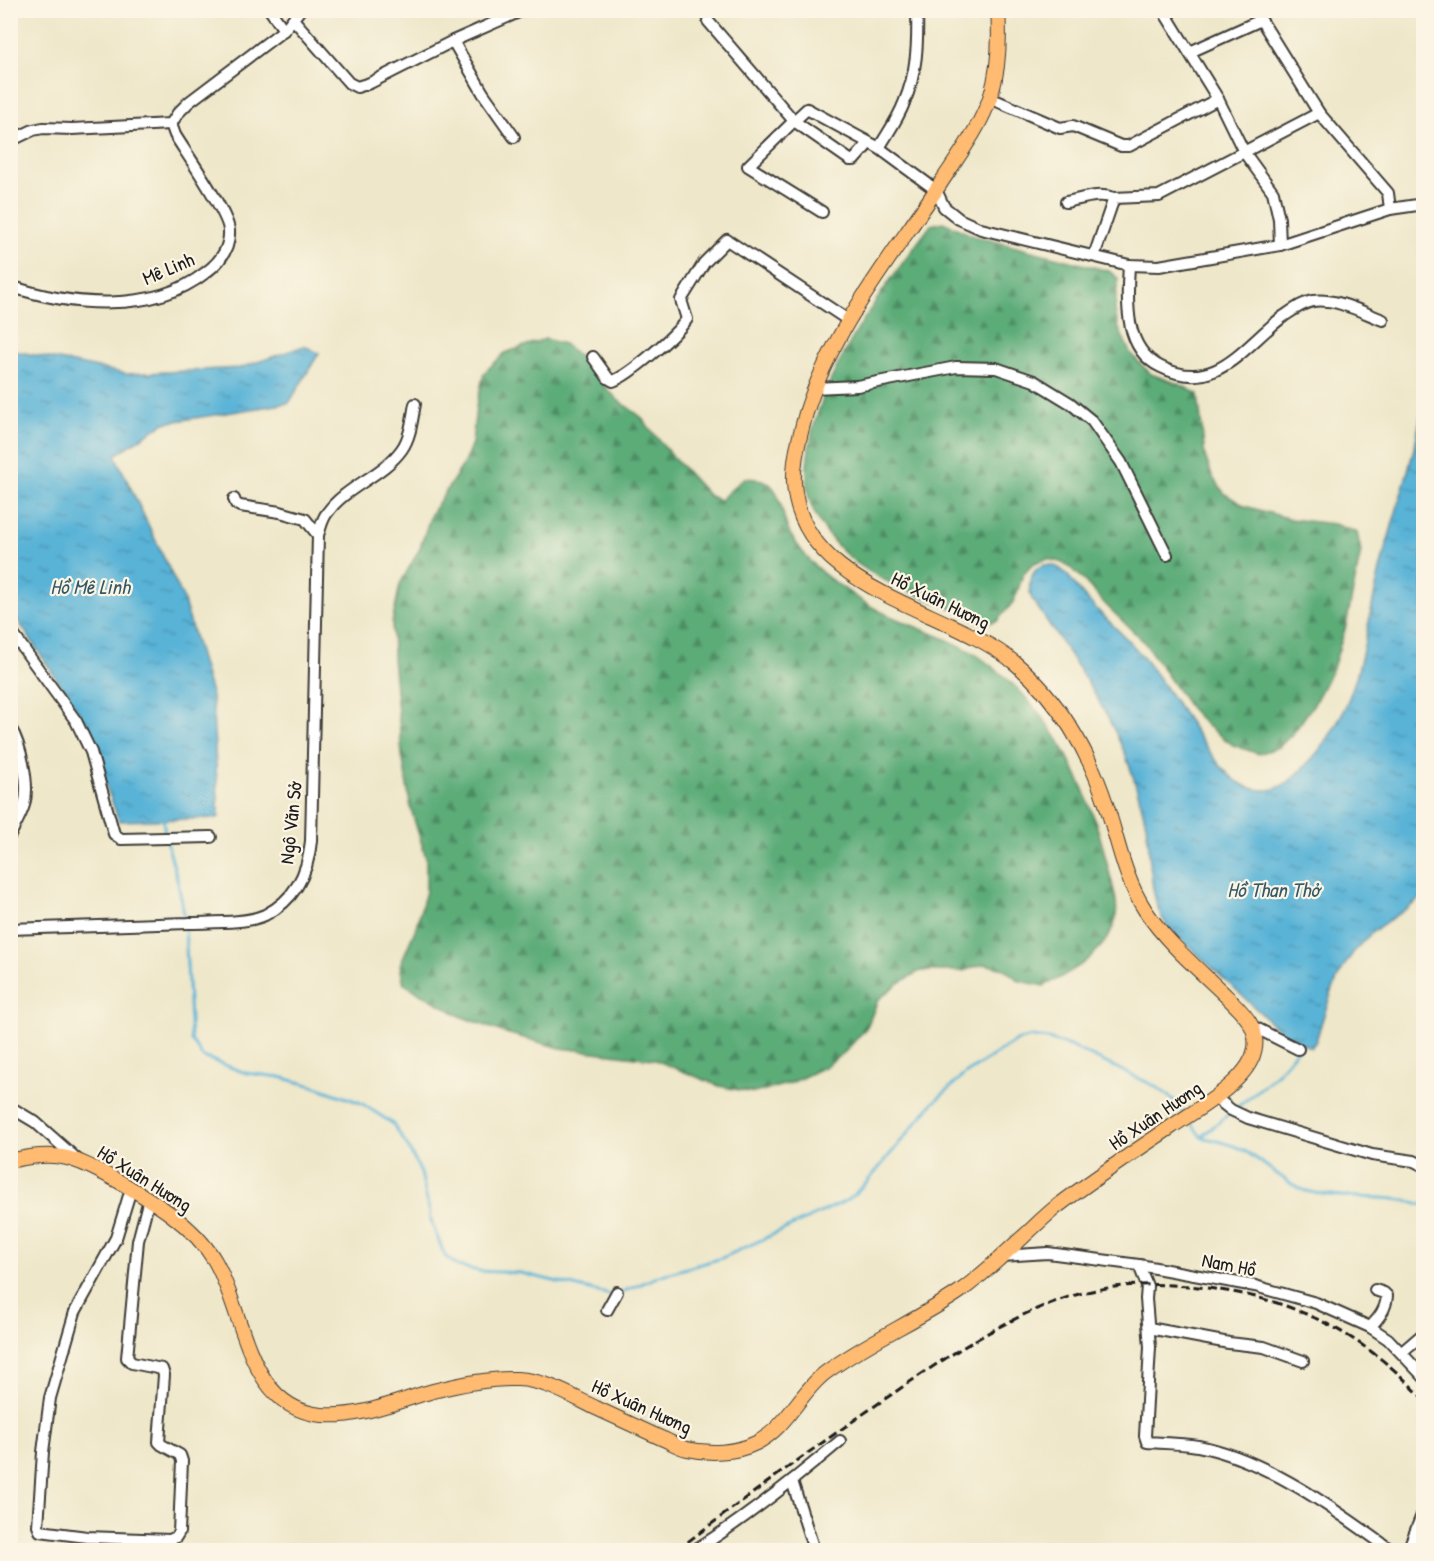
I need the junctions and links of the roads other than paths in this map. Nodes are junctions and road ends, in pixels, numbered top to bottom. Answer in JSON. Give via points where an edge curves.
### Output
{"nodes":[{"id":1,"x":270,"y":10,"type":"edge"},
{"id":2,"x":523,"y":10,"type":"edge"},
{"id":3,"x":916,"y":10,"type":"edge"},
{"id":4,"x":998,"y":10,"type":"edge"},
{"id":5,"x":1163,"y":10,"type":"edge"},
{"id":6,"x":1252,"y":10,"type":"edge"},
{"id":7,"x":297,"y":15,"type":"edge"},
{"id":8,"x":708,"y":21,"type":"dead end"},
{"id":9,"x":1261,"y":21,"type":"junction"},
{"id":10,"x":284,"y":30,"type":"junction"},
{"id":11,"x":453,"y":41,"type":"junction"},
{"id":12,"x":1190,"y":52,"type":"junction"},
{"id":13,"x":990,"y":98,"type":"junction"},
{"id":14,"x":1218,"y":99,"type":"junction"},
{"id":15,"x":1319,"y":113,"type":"junction"},
{"id":16,"x":794,"y":121,"type":"junction"},
{"id":17,"x":171,"y":124,"type":"junction"},
{"id":18,"x":514,"y":136,"type":"dead end"},
{"id":19,"x":10,"y":141,"type":"edge"},
{"id":20,"x":869,"y":143,"type":"junction"},
{"id":21,"x":879,"y":148,"type":"junction"},
{"id":22,"x":1244,"y":152,"type":"junction"},
{"id":23,"x":936,"y":190,"type":"junction"},
{"id":24,"x":1114,"y":198,"type":"junction"},
{"id":25,"x":1066,"y":202,"type":"dead end"},
{"id":26,"x":1424,"y":204,"type":"edge"},
{"id":27,"x":1390,"y":208,"type":"junction"},
{"id":28,"x":822,"y":212,"type":"dead end"},
{"id":29,"x":1280,"y":245,"type":"junction"},
{"id":30,"x":1094,"y":256,"type":"junction"},
{"id":31,"x":1128,"y":265,"type":"junction"},
{"id":32,"x":10,"y":286,"type":"edge"},
{"id":33,"x":848,"y":320,"type":"junction"},
{"id":34,"x":1383,"y":320,"type":"dead end"},
{"id":35,"x":593,"y":357,"type":"dead end"},
{"id":36,"x":814,"y":388,"type":"junction"},
{"id":37,"x":415,"y":404,"type":"dead end"},
{"id":38,"x":234,"y":499,"type":"dead end"},
{"id":39,"x":318,"y":535,"type":"junction"},
{"id":40,"x":1167,"y":555,"type":"dead end"},
{"id":41,"x":10,"y":630,"type":"edge"},
{"id":42,"x":10,"y":727,"type":"edge"},
{"id":43,"x":10,"y":835,"type":"edge"},
{"id":44,"x":211,"y":837,"type":"dead end"},
{"id":45,"x":10,"y":930,"type":"edge"},
{"id":46,"x":1252,"y":1026,"type":"junction"},
{"id":47,"x":1298,"y":1049,"type":"dead end"},
{"id":48,"x":1212,"y":1100,"type":"junction"},
{"id":49,"x":10,"y":1107,"type":"edge"},
{"id":50,"x":78,"y":1160,"type":"junction"},
{"id":51,"x":10,"y":1161,"type":"edge"},
{"id":52,"x":1424,"y":1166,"type":"edge"},
{"id":53,"x":131,"y":1188,"type":"junction"},
{"id":54,"x":149,"y":1199,"type":"junction"},
{"id":55,"x":1002,"y":1256,"type":"junction"},
{"id":56,"x":1139,"y":1265,"type":"junction"},
{"id":57,"x":1375,"y":1290,"type":"dead end"},
{"id":58,"x":617,"y":1292,"type":"dead end"},
{"id":59,"x":607,"y":1310,"type":"dead end"},
{"id":60,"x":1370,"y":1327,"type":"junction"},
{"id":61,"x":1149,"y":1328,"type":"junction"},
{"id":62,"x":1424,"y":1333,"type":"edge"},
{"id":63,"x":1402,"y":1352,"type":"junction"},
{"id":64,"x":1303,"y":1361,"type":"dead end"},
{"id":65,"x":1424,"y":1377,"type":"edge"},
{"id":66,"x":840,"y":1441,"type":"dead end"},
{"id":67,"x":792,"y":1481,"type":"junction"},
{"id":68,"x":1424,"y":1510,"type":"edge"},
{"id":69,"x":695,"y":1551,"type":"edge"},
{"id":70,"x":814,"y":1551,"type":"edge"},
{"id":71,"x":1391,"y":1551,"type":"edge"},
{"id":72,"x":1408,"y":1551,"type":"edge"}],
"edges":[{"from":1,"to":10,"type":"street"},
{"from":2,"to":11,"type":"street"},
{"from":3,"to":21,"type":"street","via":[[916,63],[910,87]]},
{"from":4,"to":13,"type":"main road","name":"Hồ Xuân Hương","via":[[999,42]]},
{"from":5,"to":12,"type":"street"},
{"from":6,"to":9,"type":"street"},
{"from":7,"to":10,"type":"street"},
{"from":7,"to":11,"type":"street","via":[[353,87],[370,83]]},
{"from":8,"to":16,"type":"street"},
{"from":9,"to":12,"type":"street"},
{"from":9,"to":15,"type":"street"},
{"from":10,"to":17,"type":"street","via":[[189,102]]},
{"from":11,"to":18,"type":"street"},
{"from":12,"to":14,"type":"street"},
{"from":13,"to":14,"type":"street","via":[[1060,128],[1073,126],[1121,146],[1129,146]]},
{"from":13,"to":23,"type":"main road","name":"Hồ Xuân Hương","via":[[971,138]]},
{"from":14,"to":22,"type":"street"},
{"from":15,"to":22,"type":"street"},
{"from":15,"to":27,"type":"street","via":[[1389,193]]},
{"from":16,"to":20,"type":"street","via":[[807,109]]},
{"from":16,"to":20,"type":"street","via":[[850,160]]},
{"from":16,"to":28,"type":"street","via":[[748,166]]},
{"from":17,"to":19,"type":"street","via":[[43,128]]},
{"from":17,"to":32,"type":"street","name":"Mê Linh","via":[[229,228],[227,247],[211,269],[176,289],[123,302],[70,301]]},
{"from":20,"to":21,"type":"street"},
{"from":21,"to":23,"type":"street"},
{"from":22,"to":24,"type":"street","via":[[1159,196]]},
{"from":22,"to":29,"type":"street","via":[[1273,192]]},
{"from":23,"to":30,"type":"street","via":[[944,207],[981,229]]},
{"from":23,"to":33,"type":"main road","name":"Hồ Xuân Hương"},
{"from":24,"to":25,"type":"street","via":[[1091,196]]},
{"from":24,"to":30,"type":"street"},
{"from":26,"to":27,"type":"street"},
{"from":27,"to":29,"type":"street"},
{"from":29,"to":31,"type":"street","via":[[1159,266]]},
{"from":30,"to":31,"type":"street"},
{"from":31,"to":34,"type":"street","via":[[1127,303],[1132,334],[1143,352],[1171,373],[1193,377],[1215,373],[1287,314],[1313,301],[1336,303]]},
{"from":33,"to":35,"type":"street","via":[[727,240],[704,263],[681,300],[687,319],[668,339],[613,381]]},
{"from":33,"to":36,"type":"main road","name":"Hồ Xuân Hương"},
{"from":36,"to":40,"type":"street","via":[[856,386],[956,367],[996,368],[1034,381],[1092,421],[1121,462]]},
{"from":36,"to":46,"type":"main road","name":"Hồ Xuân Hương","via":[[801,429],[794,484],[809,531],[826,553],[855,577],[894,601],[953,625],[1009,657],[1041,686],[1079,741],[1103,794],[1126,872],[1149,917]]},
{"from":37,"to":39,"type":"street","name":"Ngô Văn Sở","via":[[402,449],[335,504]]},
{"from":38,"to":39,"type":"street","via":[[240,506],[305,519]]},
{"from":39,"to":45,"type":"street","name":"Ngô Văn Sở","via":[[312,820],[309,859],[292,895],[254,919]]},
{"from":41,"to":44,"type":"street","via":[[76,721],[91,752],[114,834],[121,839]]},
{"from":42,"to":43,"type":"street","via":[[26,792]]},
{"from":46,"to":47,"type":"street"},
{"from":46,"to":48,"type":"main road","name":"Hồ Xuân Hương","via":[[1256,1046],[1250,1063]]},
{"from":48,"to":52,"type":"street","via":[[1248,1118],[1372,1155]]},
{"from":48,"to":55,"type":"main road","name":"Hồ Xuân Hương","via":[[1052,1211]]},
{"from":49,"to":50,"type":"street","via":[[36,1122]]},
{"from":50,"to":51,"type":"main road","name":"Hồ Xuân Hương","via":[[54,1155]]},
{"from":50,"to":53,"type":"main road","name":"Hồ Xuân Hương"},
{"from":53,"to":54,"type":"main road","name":"Hồ Xuân Hương"},
{"from":53,"to":54,"type":"street","via":[[116,1238],[75,1312],[50,1398],[40,1531],[170,1540],[179,1532],[182,1461],[180,1455],[159,1442],[165,1375],[162,1369],[132,1364],[127,1359],[138,1241]]},
{"from":54,"to":55,"type":"main road","name":"Hồ Xuân Hương","via":[[185,1226],[213,1258],[256,1366],[269,1388],[297,1408],[327,1415],[352,1413],[468,1383],[519,1379],[544,1383],[683,1448],[713,1452],[742,1449],[763,1440],[786,1420],[817,1379],[961,1290]]},
{"from":55,"to":56,"type":"street","name":"Nam Hồ","via":[[1048,1252]]},
{"from":56,"to":60,"type":"street","name":"Nam Hồ","via":[[1296,1297]]},
{"from":56,"to":61,"type":"street","via":[[1147,1286]]},
{"from":57,"to":60,"type":"street","via":[[1387,1296],[1387,1302]]},
{"from":58,"to":59,"type":"street"},
{"from":60,"to":63,"type":"street","name":"Nam Hồ"},
{"from":61,"to":64,"type":"street","via":[[1264,1347]]},
{"from":61,"to":71,"type":"street","via":[[1147,1442],[1197,1446],[1270,1472],[1335,1509]]},
{"from":62,"to":63,"type":"street"},
{"from":63,"to":65,"type":"street","name":"Nam Hồ"},
{"from":66,"to":67,"type":"street"},
{"from":67,"to":69,"type":"street"},
{"from":67,"to":70,"type":"street"},
{"from":68,"to":72,"type":"street"}]}
